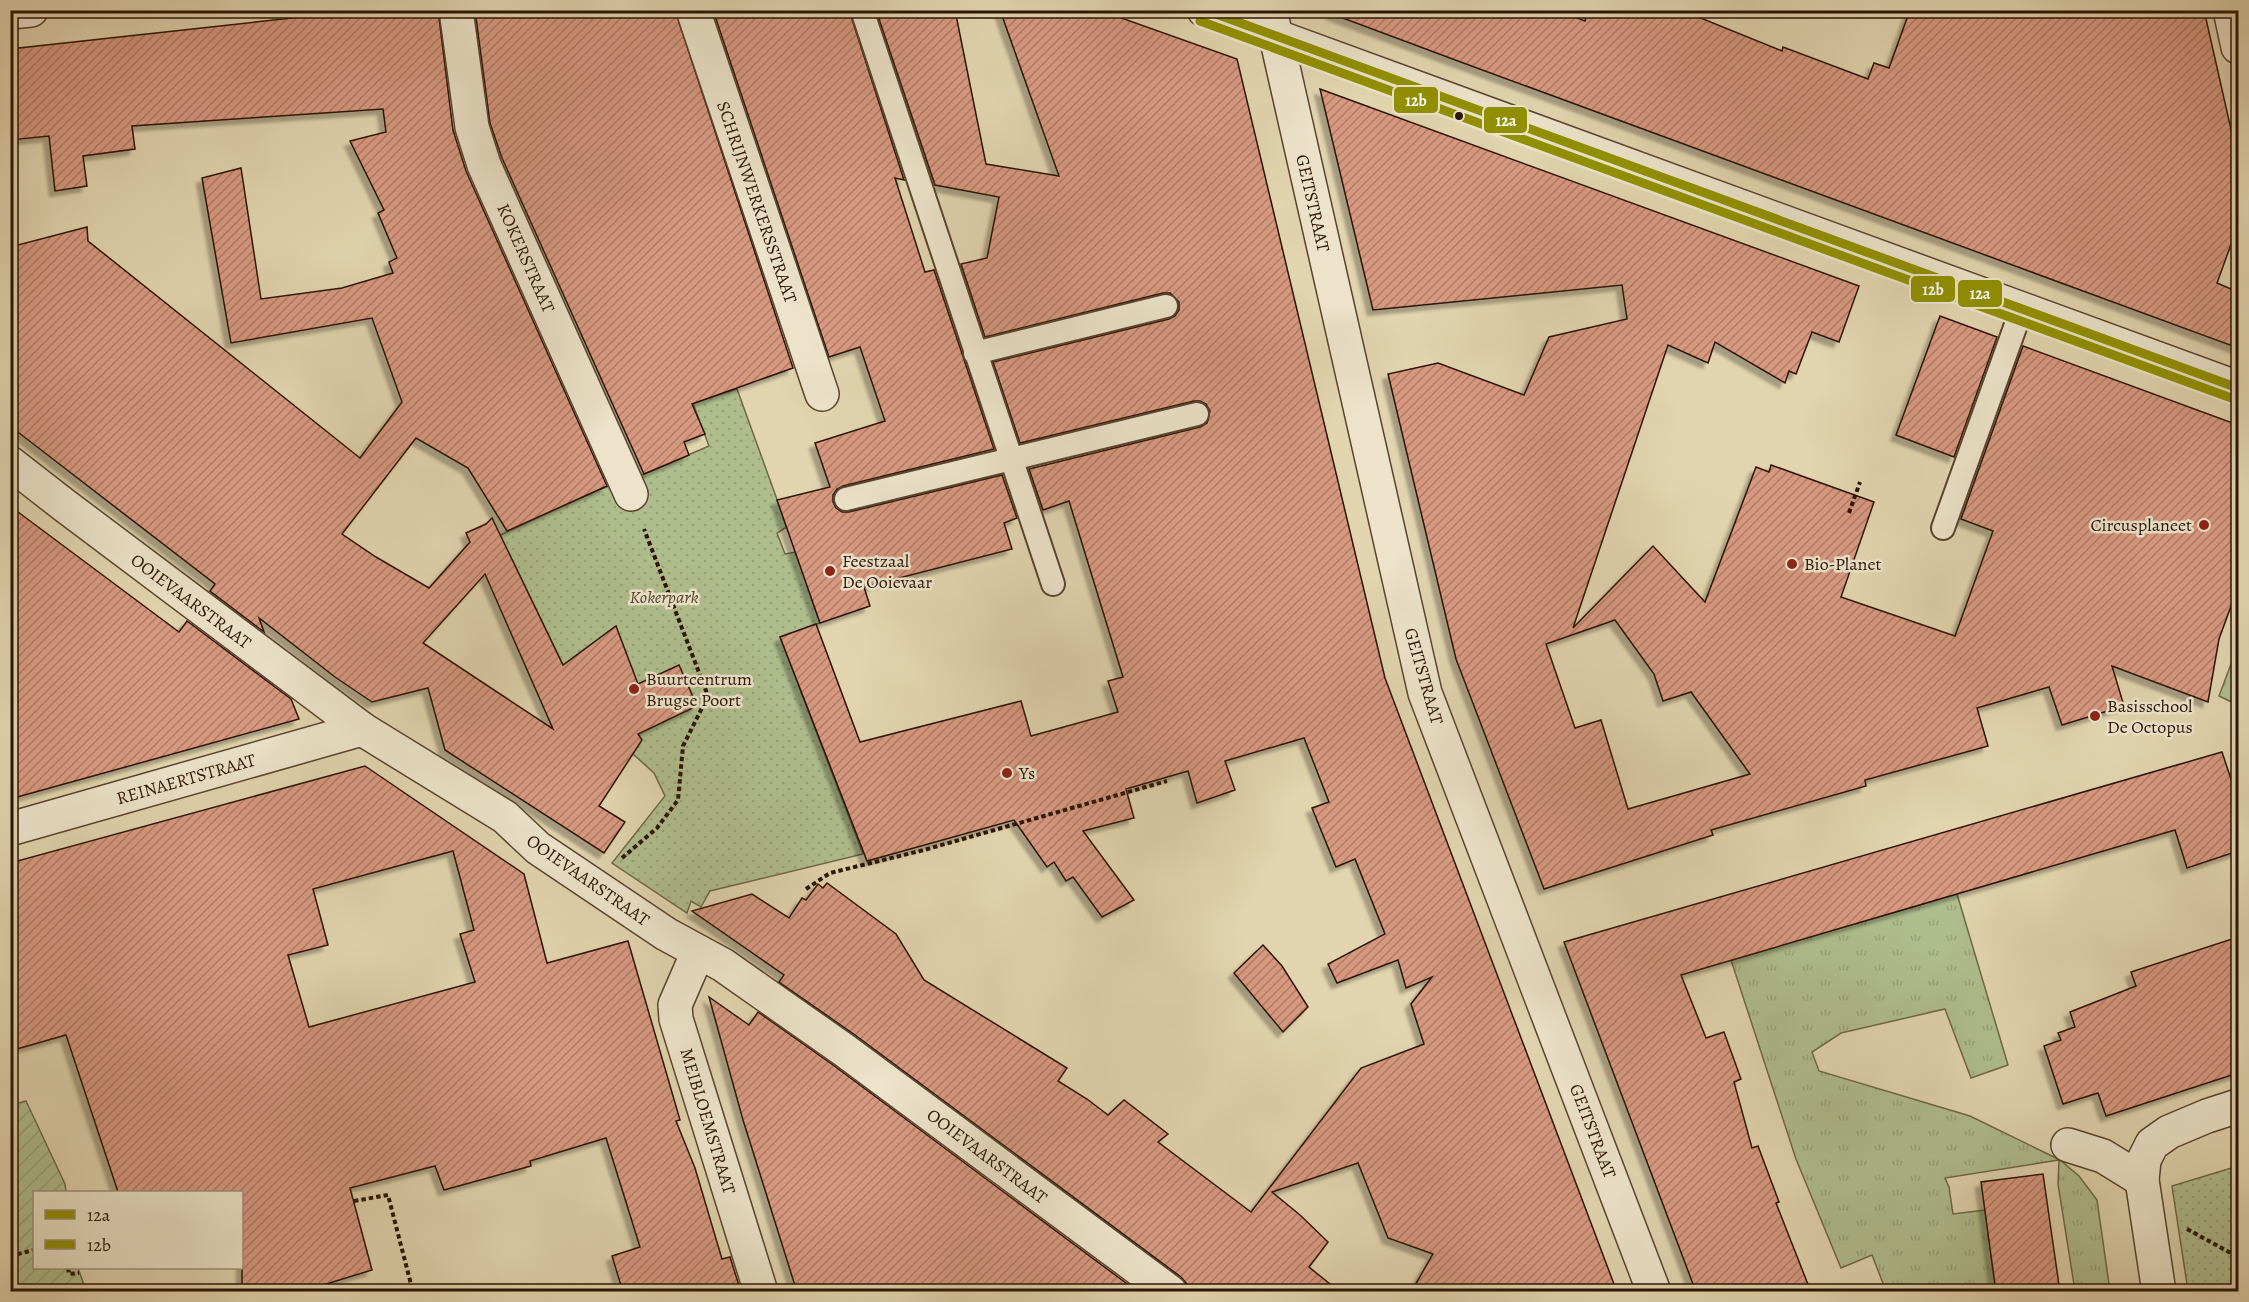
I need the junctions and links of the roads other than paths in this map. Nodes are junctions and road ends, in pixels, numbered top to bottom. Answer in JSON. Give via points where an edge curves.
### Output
{"nodes":[{"id":1,"x":31,"y":10,"type":"edge"},
{"id":2,"x":456,"y":10,"type":"edge"},
{"id":3,"x":693,"y":10,"type":"edge"},
{"id":4,"x":862,"y":10,"type":"edge"},
{"id":5,"x":1204,"y":10,"type":"edge"},
{"id":6,"x":2230,"y":10,"type":"edge"},
{"id":7,"x":10,"y":12,"type":"edge"},
{"id":8,"x":1273,"y":23,"type":"edge"},
{"id":9,"x":2238,"y":47,"type":"edge"},
{"id":10,"x":1166,"y":306,"type":"dead end"},
{"id":11,"x":2022,"y":308,"type":"junction"},
{"id":12,"x":975,"y":354,"type":"junction"},
{"id":13,"x":2238,"y":388,"type":"edge"},
{"id":14,"x":822,"y":394,"type":"dead end"},
{"id":15,"x":1197,"y":414,"type":"dead end"},
{"id":16,"x":1011,"y":460,"type":"junction"},
{"id":17,"x":10,"y":463,"type":"edge"},
{"id":18,"x":631,"y":494,"type":"road end"},
{"id":19,"x":846,"y":499,"type":"dead end"},
{"id":20,"x":1942,"y":528,"type":"dead end"},
{"id":21,"x":1053,"y":584,"type":"dead end"},
{"id":22,"x":362,"y":729,"type":"junction"},
{"id":23,"x":10,"y":829,"type":"edge"},
{"id":24,"x":698,"y":952,"type":"junction"},
{"id":25,"x":2238,"y":1106,"type":"edge"},
{"id":26,"x":2068,"y":1145,"type":"dead end"},
{"id":27,"x":2144,"y":1193,"type":"junction"},
{"id":28,"x":761,"y":1292,"type":"edge"},
{"id":29,"x":1170,"y":1292,"type":"edge"},
{"id":30,"x":1654,"y":1292,"type":"edge"},
{"id":31,"x":2159,"y":1292,"type":"edge"}],
"edges":[{"from":1,"to":7,"type":"street"},
{"from":2,"to":18,"type":"street","name":"KOKERSTRAAT","via":[[472,127],[484,165]]},
{"from":3,"to":14,"type":"street","name":"SCHRIJNWERKERSSTRAAT"},
{"from":4,"to":12,"type":"lane"},
{"from":5,"to":8,"type":"street"},
{"from":6,"to":9,"type":"street"},
{"from":8,"to":11,"type":"street"},
{"from":8,"to":30,"type":"street","name":"GEITSTRAAT","via":[[1425,693]]},
{"from":10,"to":12,"type":"lane"},
{"from":11,"to":13,"type":"street"},
{"from":11,"to":20,"type":"lane"},
{"from":12,"to":16,"type":"lane"},
{"from":15,"to":16,"type":"lane"},
{"from":16,"to":19,"type":"lane"},
{"from":16,"to":21,"type":"lane"},
{"from":17,"to":22,"type":"street","name":"OOIEVAARSTRAAT"},
{"from":22,"to":23,"type":"street","name":"REINAERTSTRAAT"},
{"from":22,"to":24,"type":"street","name":"OOIEVAARSTRAAT","via":[[505,817],[538,848]]},
{"from":24,"to":28,"type":"street","name":"MEIBLOEMSTRAAT","via":[[675,1005],[676,1019]]},
{"from":24,"to":29,"type":"street","name":"OOIEVAARSTRAAT","via":[[723,965],[844,1050]]},
{"from":25,"to":27,"type":"street","via":[[2169,1132],[2152,1144],[2144,1160]]},
{"from":26,"to":27,"type":"street","via":[[2103,1156]]},
{"from":27,"to":31,"type":"street"}]}
